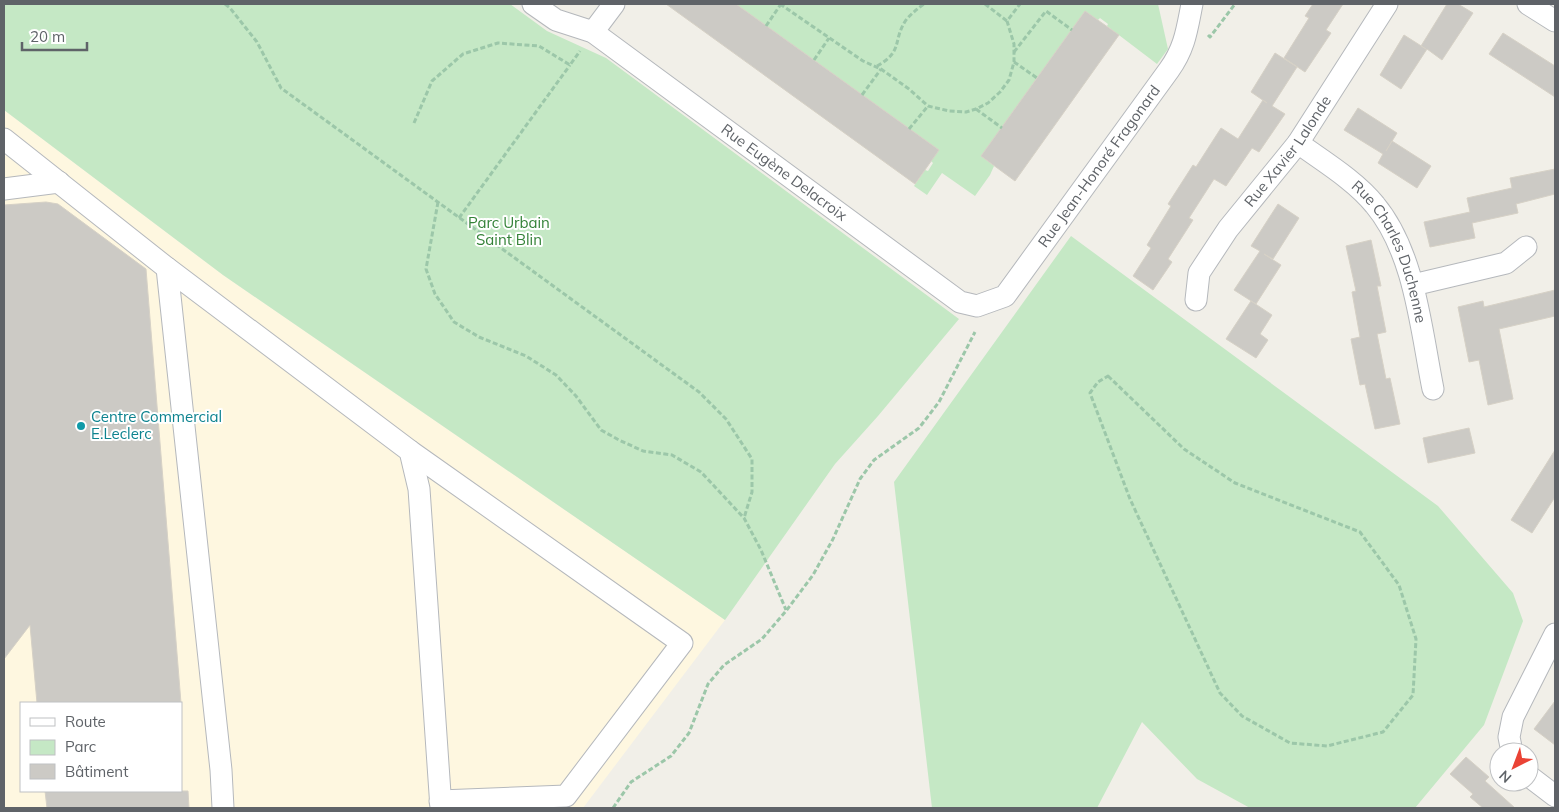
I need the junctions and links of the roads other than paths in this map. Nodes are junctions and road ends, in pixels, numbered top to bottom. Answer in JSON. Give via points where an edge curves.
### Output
{"nodes":[{"id":1,"x":533,"y":4,"type":"edge"},
{"id":2,"x":614,"y":4,"type":"edge"},
{"id":3,"x":1192,"y":4,"type":"edge"},
{"id":4,"x":1388,"y":4,"type":"edge"},
{"id":5,"x":1528,"y":4,"type":"edge"},
{"id":6,"x":1555,"y":21,"type":"edge"},
{"id":7,"x":593,"y":32,"type":"junction"},
{"id":8,"x":4,"y":139,"type":"edge"},
{"id":9,"x":1298,"y":143,"type":"junction"},
{"id":10,"x":59,"y":182,"type":"junction"},
{"id":11,"x":4,"y":189,"type":"edge"},
{"id":12,"x":1526,"y":247,"type":"dead end"},
{"id":13,"x":167,"y":268,"type":"junction"},
{"id":14,"x":1413,"y":285,"type":"junction"},
{"id":15,"x":1196,"y":300,"type":"dead end"},
{"id":16,"x":977,"y":306,"type":"joint"},
{"id":17,"x":1433,"y":389,"type":"dead end"},
{"id":18,"x":410,"y":451,"type":"junction"},
{"id":19,"x":1555,"y":634,"type":"edge"},
{"id":20,"x":1511,"y":742,"type":"edge"},
{"id":21,"x":1539,"y":784,"type":"edge"},
{"id":22,"x":1555,"y":796,"type":"edge"},
{"id":23,"x":440,"y":805,"type":"edge"},
{"id":24,"x":223,"y":808,"type":"edge"}],
"edges":[{"from":1,"to":7,"type":"street","name":"Rue Eugène Delacroix","via":[[556,20]]},
{"from":2,"to":7,"type":"street"},
{"from":3,"to":16,"type":"street","name":"Rue Jean-Honoré Fragonard","via":[[1179,56],[1005,296]]},
{"from":4,"to":9,"type":"street","name":"Rue Xavier Lalonde"},
{"from":5,"to":6,"type":"street"},
{"from":7,"to":16,"type":"street","name":"Rue Eugène Delacroix","via":[[960,302]]},
{"from":8,"to":10,"type":"street"},
{"from":9,"to":14,"type":"street","name":"Rue Charles Duchenne","via":[[1375,204],[1391,227]]},
{"from":9,"to":15,"type":"street","name":"Rue Xavier Lalonde","via":[[1228,229],[1198,273]]},
{"from":10,"to":11,"type":"street"},
{"from":10,"to":13,"type":"street"},
{"from":12,"to":14,"type":"street","via":[[1506,263]]},
{"from":13,"to":18,"type":"street"},
{"from":13,"to":24,"type":"street"},
{"from":14,"to":17,"type":"street","name":"Rue Charles Duchenne"},
{"from":18,"to":23,"type":"street","via":[[418,489]]},
{"from":18,"to":23,"type":"street","via":[[682,644],[566,796]]},
{"from":19,"to":20,"type":"street","via":[[1513,717]]},
{"from":21,"to":22,"type":"street"}]}
